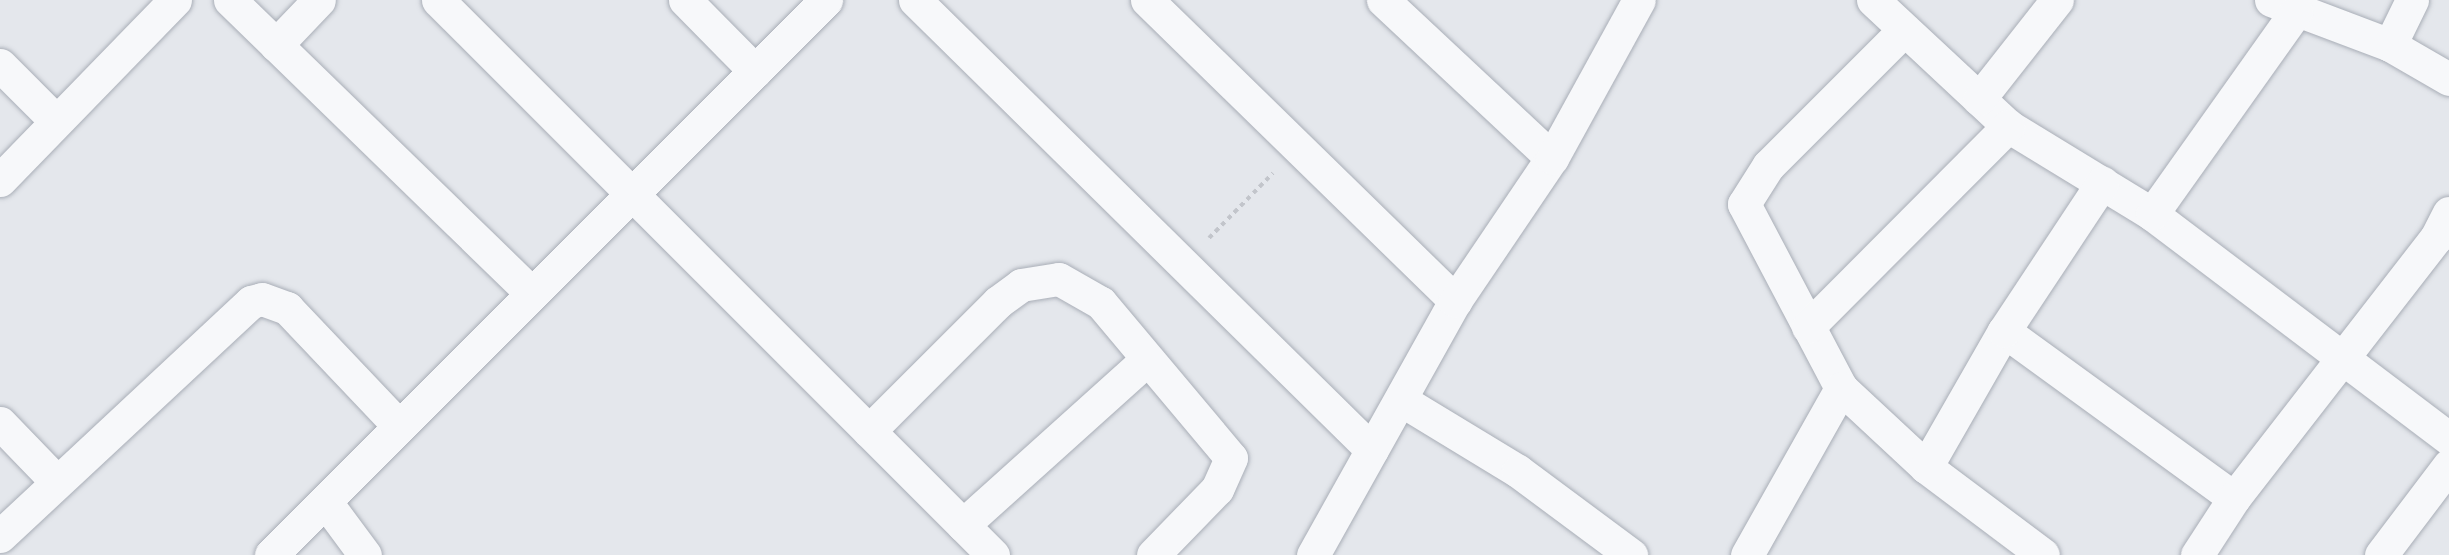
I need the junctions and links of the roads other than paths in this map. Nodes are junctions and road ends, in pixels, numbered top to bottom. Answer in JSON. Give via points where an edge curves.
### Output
{"nodes":[{"id":1,"x":175,"y":0,"type":"edge"},
{"id":2,"x":230,"y":0,"type":"edge"},
{"id":3,"x":319,"y":0,"type":"edge"},
{"id":4,"x":438,"y":0,"type":"edge"},
{"id":5,"x":685,"y":0,"type":"edge"},
{"id":6,"x":826,"y":0,"type":"edge"},
{"id":7,"x":915,"y":0,"type":"edge"},
{"id":8,"x":1147,"y":0,"type":"edge"},
{"id":9,"x":1383,"y":0,"type":"edge"},
{"id":10,"x":1873,"y":0,"type":"edge"},
{"id":11,"x":2057,"y":0,"type":"edge"},
{"id":12,"x":2412,"y":0,"type":"edge"},
{"id":13,"x":1625,"y":6,"type":"edge"},
{"id":14,"x":2283,"y":6,"type":"edge"},
{"id":15,"x":1904,"y":30,"type":"junction"},
{"id":16,"x":276,"y":45,"type":"junction"},
{"id":17,"x":2390,"y":45,"type":"junction"},
{"id":18,"x":0,"y":65,"type":"edge"},
{"id":19,"x":755,"y":71,"type":"junction"},
{"id":20,"x":2449,"y":79,"type":"edge"},
{"id":21,"x":1979,"y":99,"type":"junction"},
{"id":22,"x":56,"y":121,"type":"junction"},
{"id":23,"x":2008,"y":126,"type":"junction"},
{"id":24,"x":1552,"y":158,"type":"junction"},
{"id":25,"x":0,"y":180,"type":"edge"},
{"id":26,"x":2102,"y":183,"type":"junction"},
{"id":27,"x":632,"y":194,"type":"junction"},
{"id":28,"x":2449,"y":213,"type":"edge"},
{"id":29,"x":2152,"y":214,"type":"junction"},
{"id":30,"x":532,"y":294,"type":"junction"},
{"id":31,"x":1455,"y":301,"type":"junction"},
{"id":32,"x":1808,"y":327,"type":"junction"},
{"id":33,"x":2004,"y":331,"type":"junction"},
{"id":34,"x":1146,"y":360,"type":"junction"},
{"id":35,"x":2345,"y":363,"type":"junction"},
{"id":36,"x":1840,"y":388,"type":"junction"},
{"id":37,"x":1401,"y":400,"type":"junction"},
{"id":38,"x":0,"y":423,"type":"edge"},
{"id":39,"x":399,"y":426,"type":"junction"},
{"id":40,"x":869,"y":431,"type":"junction"},
{"id":41,"x":2449,"y":439,"type":"edge"},
{"id":42,"x":1372,"y":450,"type":"junction"},
{"id":43,"x":2449,"y":465,"type":"edge"},
{"id":44,"x":1926,"y":467,"type":"junction"},
{"id":45,"x":56,"y":481,"type":"junction"},
{"id":46,"x":2234,"y":498,"type":"junction"},
{"id":47,"x":325,"y":501,"type":"junction"},
{"id":48,"x":963,"y":525,"type":"junction"},
{"id":49,"x":0,"y":536,"type":"edge"},
{"id":50,"x":1165,"y":551,"type":"edge"},
{"id":51,"x":271,"y":555,"type":"edge"},
{"id":52,"x":365,"y":555,"type":"edge"},
{"id":53,"x":993,"y":555,"type":"edge"},
{"id":54,"x":1313,"y":555,"type":"edge"},
{"id":55,"x":1631,"y":555,"type":"edge"},
{"id":56,"x":1747,"y":555,"type":"edge"},
{"id":57,"x":2043,"y":555,"type":"edge"},
{"id":58,"x":2197,"y":555,"type":"edge"},
{"id":59,"x":2382,"y":555,"type":"edge"}],
"edges":[{"from":1,"to":22,"type":"street"},
{"from":2,"to":16,"type":"street"},
{"from":3,"to":16,"type":"street"},
{"from":4,"to":27,"type":"street"},
{"from":5,"to":19,"type":"street"},
{"from":6,"to":19,"type":"street"},
{"from":7,"to":42,"type":"street"},
{"from":8,"to":31,"type":"street"},
{"from":9,"to":24,"type":"street"},
{"from":10,"to":15,"type":"street"},
{"from":11,"to":21,"type":"street"},
{"from":12,"to":17,"type":"street"},
{"from":13,"to":24,"type":"street"},
{"from":14,"to":17,"type":"street"},
{"from":14,"to":29,"type":"street"},
{"from":15,"to":21,"type":"street"},
{"from":15,"to":32,"type":"street","via":[[1768,166],[1744,204]]},
{"from":16,"to":30,"type":"street"},
{"from":17,"to":20,"type":"street"},
{"from":18,"to":22,"type":"street"},
{"from":19,"to":27,"type":"street"},
{"from":21,"to":23,"type":"street"},
{"from":22,"to":25,"type":"street"},
{"from":23,"to":26,"type":"street"},
{"from":23,"to":32,"type":"street"},
{"from":24,"to":31,"type":"street"},
{"from":26,"to":29,"type":"street"},
{"from":26,"to":33,"type":"street"},
{"from":27,"to":30,"type":"street"},
{"from":27,"to":40,"type":"street"},
{"from":28,"to":35,"type":"street"},
{"from":29,"to":35,"type":"street"},
{"from":30,"to":39,"type":"street"},
{"from":31,"to":37,"type":"street"},
{"from":32,"to":36,"type":"street"},
{"from":33,"to":44,"type":"street"},
{"from":33,"to":46,"type":"street"},
{"from":34,"to":40,"type":"street","via":[[1101,303],[1059,279],[1040,279],[1021,285],[998,302]]},
{"from":34,"to":48,"type":"street"},
{"from":34,"to":50,"type":"street","via":[[1231,458],[1217,489]]},
{"from":35,"to":41,"type":"street"},
{"from":35,"to":46,"type":"street"},
{"from":36,"to":44,"type":"street"},
{"from":36,"to":56,"type":"street"},
{"from":37,"to":42,"type":"street"},
{"from":37,"to":55,"type":"street","via":[[1518,471]]},
{"from":38,"to":45,"type":"street"},
{"from":39,"to":45,"type":"street","via":[[287,308],[262,299],[240,309]]},
{"from":39,"to":47,"type":"street"},
{"from":40,"to":48,"type":"street"},
{"from":42,"to":54,"type":"street"},
{"from":43,"to":59,"type":"street"},
{"from":44,"to":57,"type":"street"},
{"from":45,"to":49,"type":"street"},
{"from":46,"to":58,"type":"street"},
{"from":47,"to":51,"type":"street"},
{"from":47,"to":52,"type":"street"},
{"from":48,"to":53,"type":"street"}]}
